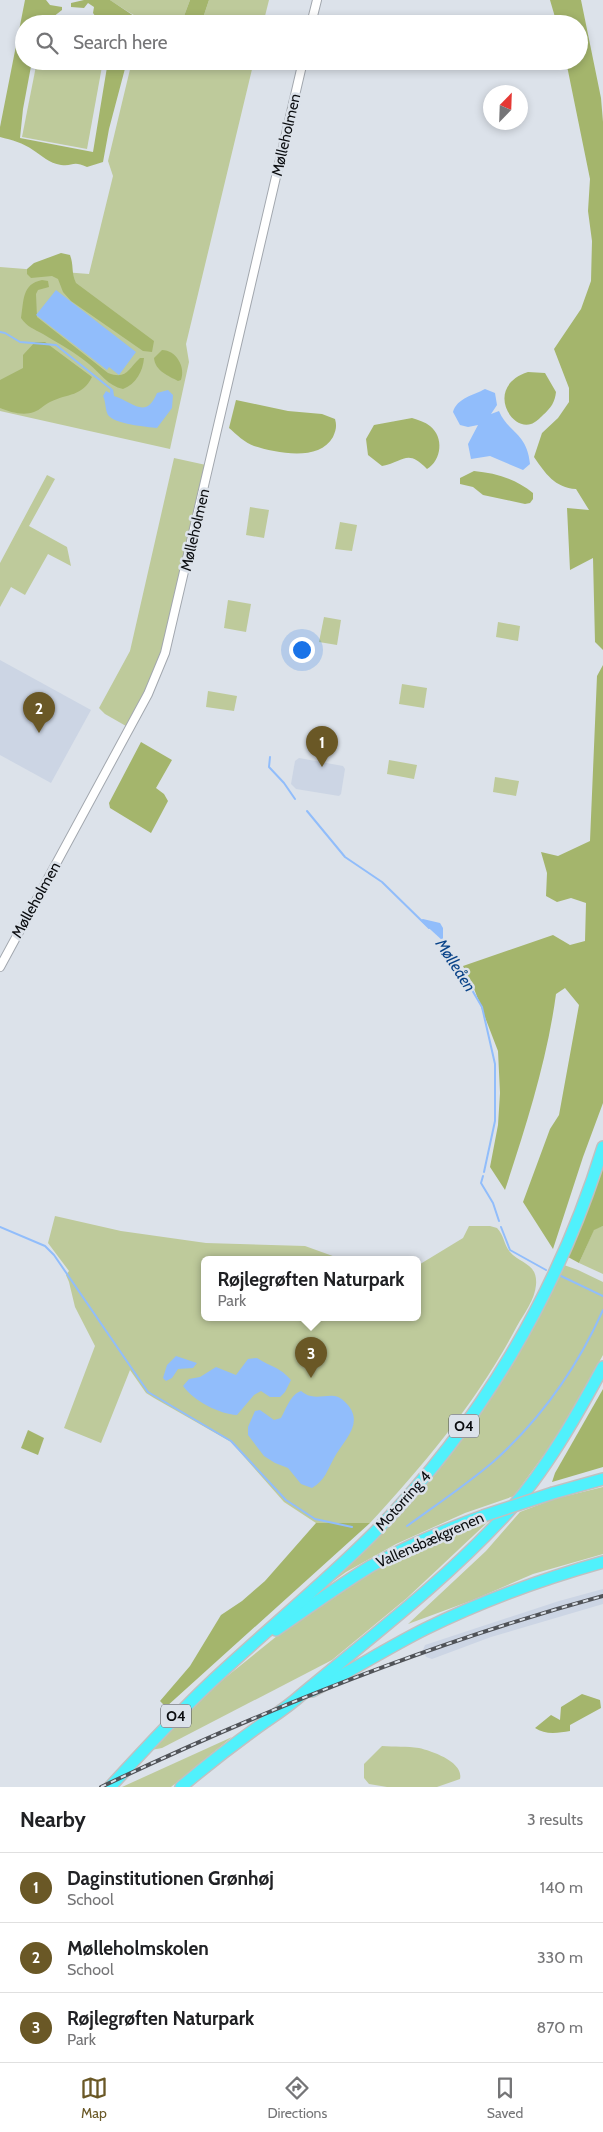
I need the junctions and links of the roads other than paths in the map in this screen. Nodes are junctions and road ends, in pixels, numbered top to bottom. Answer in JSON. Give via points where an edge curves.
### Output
{"nodes":[{"id":1,"x":317,"y":0,"type":"edge"},
{"id":2,"x":313,"y":15,"type":"edge"},
{"id":3,"x":301,"y":70,"type":"edge"},
{"id":4,"x":0,"y":966,"type":"edge"},
{"id":5,"x":603,"y":1147,"type":"edge"},
{"id":6,"x":603,"y":1367,"type":"edge"},
{"id":7,"x":603,"y":1478,"type":"edge"},
{"id":8,"x":603,"y":1562,"type":"edge"},
{"id":9,"x":248,"y":1650,"type":"junction"},
{"id":10,"x":301,"y":1696,"type":"junction"},
{"id":11,"x":110,"y":1787,"type":"edge"},
{"id":12,"x":181,"y":1787,"type":"edge"}],
"edges":[{"from":1,"to":2,"type":"street"},
{"from":3,"to":4,"type":"street","name":"Mølleholmen","via":[[165,652],[148,694]]},
{"from":5,"to":9,"type":"highway","name":"Motorring 4","number":"O4","via":[[583,1207],[553,1278],[513,1353],[474,1412],[426,1476],[372,1535]]},
{"from":6,"to":10,"type":"highway","via":[[575,1417],[509,1511],[442,1578]]},
{"from":7,"to":9,"type":"highway","name":"Vallensbækgrenen","bridge":true,"via":[[441,1532],[372,1566]]},
{"from":8,"to":10,"type":"highway","via":[[469,1609]]},
{"from":9,"to":11,"type":"highway","name":"Motorring 4","number":"O4","via":[[161,1731]]},
{"from":10,"to":12,"type":"highway"}]}
